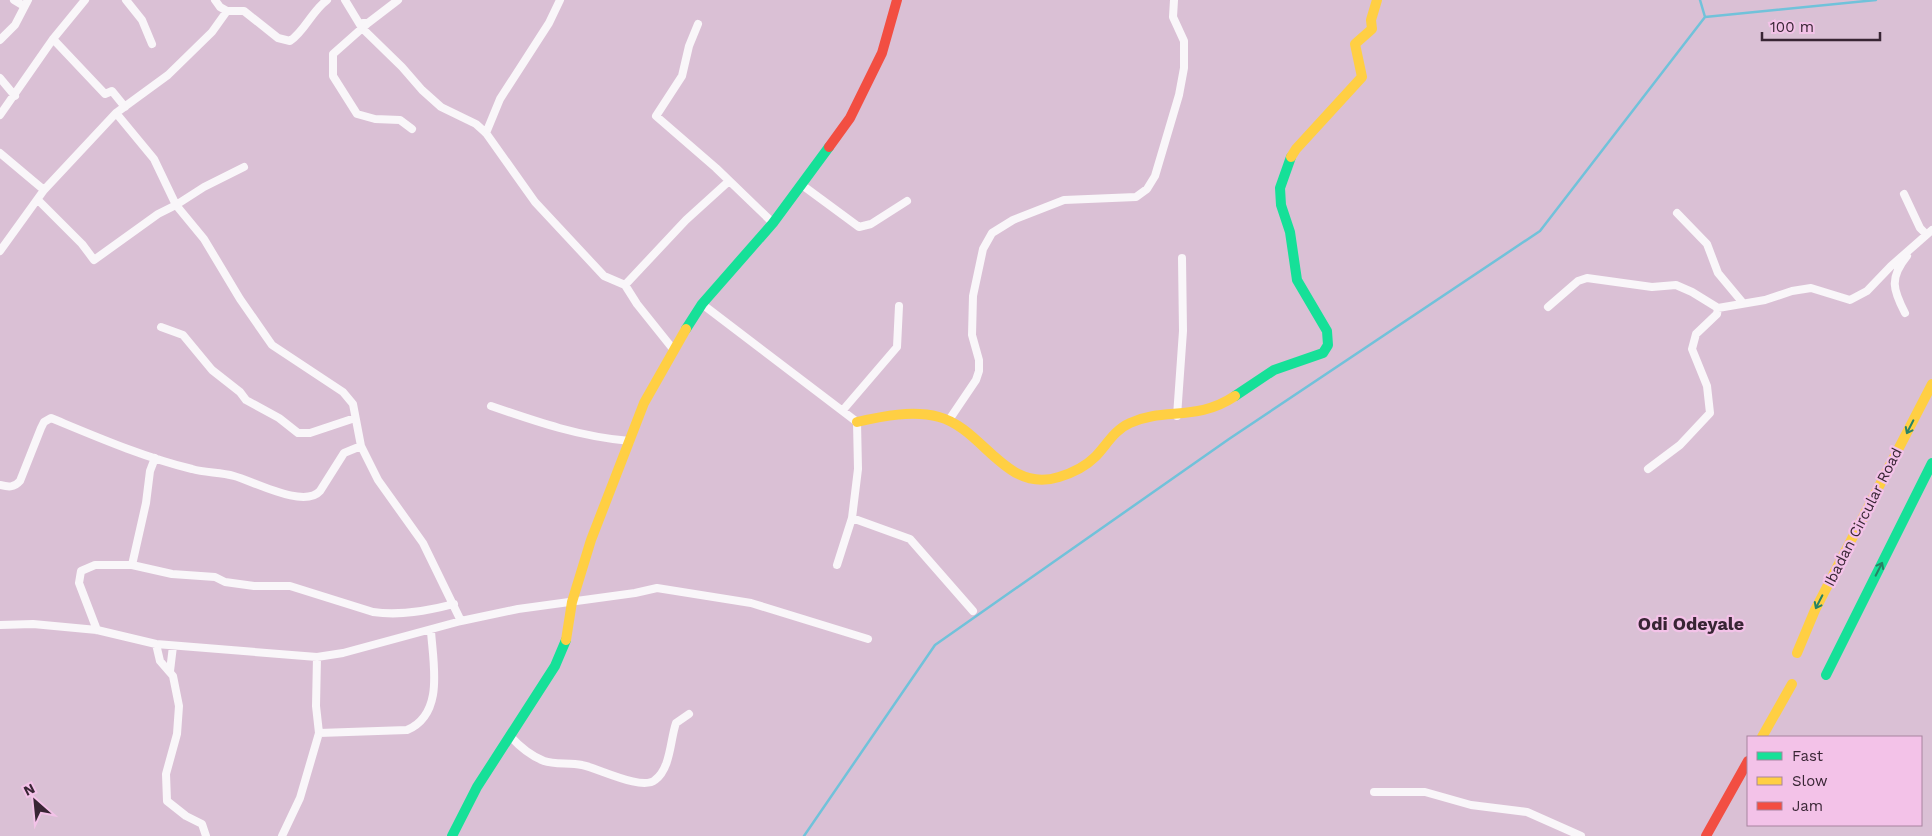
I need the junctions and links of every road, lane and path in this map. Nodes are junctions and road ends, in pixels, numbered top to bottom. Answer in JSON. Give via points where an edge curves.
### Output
{"nodes":[{"id":1,"x":14,"y":0,"type":"edge"},
{"id":2,"x":85,"y":0,"type":"edge"},
{"id":3,"x":126,"y":0,"type":"edge"},
{"id":4,"x":215,"y":0,"type":"edge"},
{"id":5,"x":327,"y":0,"type":"edge"},
{"id":6,"x":345,"y":0,"type":"edge"},
{"id":7,"x":398,"y":0,"type":"edge"},
{"id":8,"x":560,"y":0,"type":"edge"},
{"id":9,"x":897,"y":0,"type":"edge"},
{"id":10,"x":1174,"y":0,"type":"edge"},
{"id":11,"x":1377,"y":0,"type":"edge"},
{"id":12,"x":27,"y":2,"type":"edge"},
{"id":13,"x":227,"y":11,"type":"junction"},
{"id":14,"x":698,"y":24,"type":"dead end"},
{"id":15,"x":364,"y":25,"type":"junction"},
{"id":16,"x":53,"y":39,"type":"junction"},
{"id":17,"x":0,"y":40,"type":"edge"},
{"id":18,"x":152,"y":44,"type":"dead end"},
{"id":19,"x":0,"y":78,"type":"edge"},
{"id":20,"x":15,"y":96,"type":"junction"},
{"id":21,"x":125,"y":107,"type":"junction"},
{"id":22,"x":116,"y":114,"type":"junction"},
{"id":23,"x":0,"y":115,"type":"edge"},
{"id":24,"x":412,"y":129,"type":"dead end"},
{"id":25,"x":486,"y":133,"type":"junction"},
{"id":26,"x":0,"y":153,"type":"edge"},
{"id":27,"x":244,"y":167,"type":"dead end"},
{"id":28,"x":729,"y":181,"type":"junction"},
{"id":29,"x":802,"y":185,"type":"junction"},
{"id":30,"x":44,"y":190,"type":"junction"},
{"id":31,"x":1904,"y":194,"type":"dead end"},
{"id":32,"x":38,"y":200,"type":"junction"},
{"id":33,"x":907,"y":202,"type":"dead end"},
{"id":34,"x":176,"y":205,"type":"junction"},
{"id":35,"x":1677,"y":213,"type":"dead end"},
{"id":36,"x":773,"y":223,"type":"junction"},
{"id":37,"x":1929,"y":232,"type":"edge"},
{"id":38,"x":0,"y":251,"type":"edge"},
{"id":39,"x":1182,"y":258,"type":"dead end"},
{"id":40,"x":625,"y":285,"type":"junction"},
{"id":41,"x":1743,"y":303,"type":"junction"},
{"id":42,"x":702,"y":304,"type":"junction"},
{"id":43,"x":898,"y":306,"type":"dead end"},
{"id":44,"x":1548,"y":307,"type":"dead end"},
{"id":45,"x":1718,"y":308,"type":"junction"},
{"id":46,"x":1905,"y":313,"type":"dead end"},
{"id":47,"x":161,"y":327,"type":"dead end"},
{"id":48,"x":672,"y":349,"type":"junction"},
{"id":49,"x":1932,"y":384,"type":"edge"},
{"id":50,"x":491,"y":406,"type":"dead end"},
{"id":51,"x":843,"y":410,"type":"junction"},
{"id":52,"x":1177,"y":416,"type":"junction"},
{"id":53,"x":355,"y":418,"type":"junction"},
{"id":54,"x":949,"y":420,"type":"junction"},
{"id":55,"x":857,"y":422,"type":"junction"},
{"id":56,"x":630,"y":441,"type":"junction"},
{"id":57,"x":361,"y":446,"type":"junction"},
{"id":58,"x":155,"y":458,"type":"junction"},
{"id":59,"x":1932,"y":463,"type":"edge"},
{"id":60,"x":1648,"y":469,"type":"dead end"},
{"id":61,"x":0,"y":485,"type":"edge"},
{"id":62,"x":852,"y":518,"type":"junction"},
{"id":63,"x":132,"y":565,"type":"junction"},
{"id":64,"x":837,"y":565,"type":"dead end"},
{"id":65,"x":572,"y":602,"type":"junction"},
{"id":66,"x":454,"y":604,"type":"junction"},
{"id":67,"x":973,"y":611,"type":"dead end"},
{"id":68,"x":461,"y":621,"type":"junction"},
{"id":69,"x":0,"y":626,"type":"edge"},
{"id":70,"x":98,"y":630,"type":"junction"},
{"id":71,"x":431,"y":631,"type":"junction"},
{"id":72,"x":868,"y":639,"type":"dead end"},
{"id":73,"x":156,"y":644,"type":"junction"},
{"id":74,"x":173,"y":646,"type":"junction"},
{"id":75,"x":1797,"y":653,"type":"dead end"},
{"id":76,"x":317,"y":657,"type":"junction"},
{"id":77,"x":170,"y":671,"type":"junction"},
{"id":78,"x":1826,"y":676,"type":"dead end"},
{"id":79,"x":1792,"y":684,"type":"dead end"},
{"id":80,"x":689,"y":714,"type":"dead end"},
{"id":81,"x":318,"y":733,"type":"junction"},
{"id":82,"x":510,"y":736,"type":"junction"},
{"id":83,"x":1763,"y":736,"type":"edge"},
{"id":84,"x":1747,"y":763,"type":"edge"},
{"id":85,"x":1374,"y":792,"type":"dead end"},
{"id":86,"x":206,"y":836,"type":"edge"},
{"id":87,"x":282,"y":836,"type":"edge"},
{"id":88,"x":452,"y":836,"type":"edge"},
{"id":89,"x":1581,"y":836,"type":"edge"},
{"id":90,"x":1706,"y":836,"type":"edge"}],
"edges":[{"from":1,"to":12,"type":"street"},
{"from":2,"to":16,"type":"street"},
{"from":3,"to":18,"type":"street","via":[[142,20]]},
{"from":4,"to":13,"type":"street"},
{"from":5,"to":13,"type":"street","via":[[315,8],[297,36],[290,41],[278,38],[244,11]]},
{"from":6,"to":15,"type":"street"},
{"from":7,"to":15,"type":"street"},
{"from":8,"to":25,"type":"street","via":[[549,23],[500,99]]},
{"from":9,"to":29,"type":"main road","via":[[882,53],[850,118]]},
{"from":10,"to":54,"type":"street","via":[[1173,17],[1184,41],[1184,68],[1155,176],[1147,189],[1136,197],[1064,200],[992,233],[983,249],[973,296],[972,335],[979,371]]},
{"from":11,"to":52,"type":"main road","via":[[1371,20],[1372,29],[1355,44],[1362,77],[1296,149],[1280,188],[1297,280],[1327,331],[1327,350],[1268,373],[1227,403]]},
{"from":12,"to":17,"type":"street","via":[[15,25]]},
{"from":13,"to":21,"type":"street","via":[[212,32],[168,75]]},
{"from":14,"to":28,"type":"street","via":[[682,76],[656,116]]},
{"from":15,"to":24,"type":"street","via":[[333,54],[333,76],[358,114],[400,120]]},
{"from":15,"to":25,"type":"street","via":[[441,107],[476,124]]},
{"from":16,"to":20,"type":"street"},
{"from":16,"to":21,"type":"street","via":[[105,94],[112,92]]},
{"from":19,"to":20,"type":"street"},
{"from":20,"to":23,"type":"street"},
{"from":21,"to":22,"type":"street"},
{"from":22,"to":30,"type":"street"},
{"from":22,"to":34,"type":"street","via":[[154,159]]},
{"from":25,"to":40,"type":"street","via":[[535,202],[604,276]]},
{"from":26,"to":30,"type":"street"},
{"from":27,"to":34,"type":"street"},
{"from":28,"to":36,"type":"street"},
{"from":28,"to":40,"type":"street","via":[[686,220]]},
{"from":29,"to":33,"type":"street","via":[[859,227],[871,224]]},
{"from":29,"to":36,"type":"main road"},
{"from":30,"to":32,"type":"street"},
{"from":31,"to":37,"type":"street","via":[[1920,228]]},
{"from":32,"to":34,"type":"street","via":[[94,260],[158,214]]},
{"from":32,"to":38,"type":"street"},
{"from":34,"to":53,"type":"street","via":[[204,239],[272,345],[343,392],[353,404]]},
{"from":35,"to":41,"type":"street","via":[[1707,244],[1718,273]]},
{"from":36,"to":42,"type":"main road"},
{"from":37,"to":41,"type":"street","via":[[1867,291],[1850,300],[1811,288]]},
{"from":37,"to":46,"type":"street","via":[[1903,261],[1894,281],[1894,292]]},
{"from":39,"to":52,"type":"street","via":[[1183,331]]},
{"from":40,"to":48,"type":"street"},
{"from":41,"to":45,"type":"street"},
{"from":42,"to":48,"type":"main road"},
{"from":42,"to":51,"type":"street"},
{"from":43,"to":51,"type":"street","via":[[897,347]]},
{"from":44,"to":45,"type":"street","via":[[1578,281],[1587,278],[1654,288],[1676,286]]},
{"from":45,"to":60,"type":"street","via":[[1717,314],[1696,334],[1692,349],[1707,386],[1710,413],[1680,445]]},
{"from":47,"to":53,"type":"street","via":[[183,335],[212,370],[246,400],[298,433],[310,433]]},
{"from":48,"to":56,"type":"main road","via":[[644,403]]},
{"from":49,"to":75,"type":"main road","name":"Ibadan Circular Road","one_way":true,"via":[[1815,610]]},
{"from":50,"to":56,"type":"street","via":[[550,427],[597,438]]},
{"from":51,"to":55,"type":"street"},
{"from":52,"to":54,"type":"main road","via":[[1131,422],[1116,432],[1089,464],[1050,480],[1038,480],[1009,470]]},
{"from":53,"to":57,"type":"street"},
{"from":54,"to":55,"type":"main road","via":[[911,413]]},
{"from":55,"to":62,"type":"street","via":[[858,469]]},
{"from":56,"to":65,"type":"main road","via":[[591,540]]},
{"from":57,"to":58,"type":"street","via":[[344,453],[317,495],[305,498],[268,489],[233,475],[193,470]]},
{"from":57,"to":66,"type":"street","via":[[378,480],[424,543]]},
{"from":58,"to":61,"type":"street","via":[[51,418],[41,428],[20,481],[7,487]]},
{"from":58,"to":63,"type":"street"},
{"from":78,"to":59,"type":"main road","one_way":true},
{"from":62,"to":64,"type":"street"},
{"from":62,"to":67,"type":"street","via":[[910,539]]},
{"from":63,"to":66,"type":"street","via":[[254,586],[290,586],[386,614],[427,611]]},
{"from":63,"to":70,"type":"street","via":[[96,565],[81,571],[79,583]]},
{"from":65,"to":68,"type":"street"},
{"from":65,"to":72,"type":"street","via":[[657,588],[673,589],[751,603]]},
{"from":65,"to":82,"type":"main road","via":[[566,638],[555,666]]},
{"from":66,"to":68,"type":"street"},
{"from":68,"to":71,"type":"street"},
{"from":69,"to":70,"type":"street","via":[[32,624]]},
{"from":70,"to":73,"type":"street"},
{"from":71,"to":76,"type":"street"},
{"from":71,"to":81,"type":"street","via":[[435,689],[431,706],[413,728]]},
{"from":73,"to":74,"type":"street"},
{"from":73,"to":77,"type":"street","via":[[160,661]]},
{"from":74,"to":76,"type":"street"},
{"from":74,"to":77,"type":"street"},
{"from":76,"to":81,"type":"street"},
{"from":77,"to":86,"type":"street","via":[[176,687],[178,716],[177,734],[166,774],[167,801],[202,824]]},
{"from":79,"to":83,"type":"main road"},
{"from":80,"to":82,"type":"street","via":[[676,723],[659,776],[646,784],[584,765],[544,761]]},
{"from":81,"to":87,"type":"street","via":[[300,798]]},
{"from":82,"to":88,"type":"main road","via":[[477,787]]},
{"from":84,"to":90,"type":"main road"},
{"from":85,"to":89,"type":"street","via":[[1425,792],[1472,805],[1527,812]]}]}
